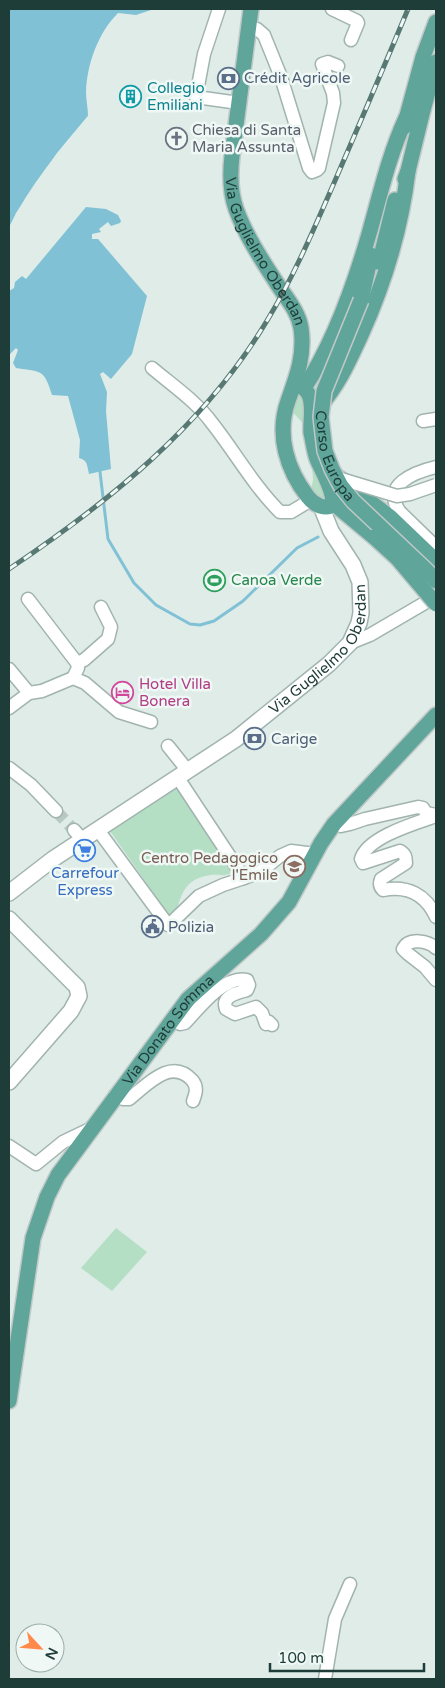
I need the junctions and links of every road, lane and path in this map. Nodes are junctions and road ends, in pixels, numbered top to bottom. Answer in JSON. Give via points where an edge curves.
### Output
{"nodes":[{"id":1,"x":220,"y":9,"type":"edge"},
{"id":2,"x":251,"y":9,"type":"edge"},
{"id":3,"x":332,"y":9,"type":"edge"},
{"id":4,"x":436,"y":22,"type":"edge"},
{"id":5,"x":249,"y":27,"type":"junction"},
{"id":6,"x":351,"y":40,"type":"dead end"},
{"id":7,"x":436,"y":62,"type":"edge"},
{"id":8,"x":338,"y":66,"type":"dead end"},
{"id":9,"x":239,"y":103,"type":"junction"},
{"id":10,"x":406,"y":118,"type":"junction"},
{"id":11,"x":408,"y":171,"type":"junction"},
{"id":12,"x":361,"y":300,"type":"junction"},
{"id":13,"x":152,"y":368,"type":"dead end"},
{"id":14,"x":299,"y":387,"type":"junction"},
{"id":15,"x":311,"y":417,"type":"junction"},
{"id":16,"x":436,"y":419,"type":"edge"},
{"id":17,"x":423,"y":421,"type":"dead end"},
{"id":18,"x":436,"y":467,"type":"edge"},
{"id":19,"x":321,"y":468,"type":"junction"},
{"id":20,"x":341,"y":479,"type":"junction"},
{"id":21,"x":436,"y":485,"type":"edge"},
{"id":22,"x":327,"y":506,"type":"junction"},
{"id":23,"x":436,"y":547,"type":"edge"},
{"id":24,"x":436,"y":561,"type":"edge"},
{"id":25,"x":436,"y":581,"type":"edge"},
{"id":26,"x":28,"y":599,"type":"dead end"},
{"id":27,"x":432,"y":602,"type":"edge"},
{"id":28,"x":100,"y":607,"type":"dead end"},
{"id":29,"x":350,"y":643,"type":"junction"},
{"id":30,"x":77,"y":663,"type":"junction"},
{"id":31,"x":9,"y":669,"type":"edge"},
{"id":32,"x":73,"y":678,"type":"junction"},
{"id":33,"x":29,"y":693,"type":"junction"},
{"id":34,"x":9,"y":708,"type":"edge"},
{"id":35,"x":436,"y":715,"type":"edge"},
{"id":36,"x":150,"y":722,"type":"dead end"},
{"id":37,"x":168,"y":746,"type":"dead end"},
{"id":38,"x":9,"y":768,"type":"edge"},
{"id":39,"x":183,"y":774,"type":"junction"},
{"id":40,"x":56,"y":811,"type":"tunnel mouth"},
{"id":41,"x":436,"y":816,"type":"edge"},
{"id":42,"x":334,"y":824,"type":"junction"},
{"id":43,"x":98,"y":830,"type":"junction"},
{"id":44,"x":315,"y":854,"type":"junction"},
{"id":45,"x":244,"y":878,"type":"junction"},
{"id":46,"x":9,"y":893,"type":"edge"},
{"id":47,"x":436,"y":917,"type":"edge"},
{"id":48,"x":9,"y":919,"type":"edge"},
{"id":49,"x":436,"y":948,"type":"edge"},
{"id":50,"x":436,"y":980,"type":"edge"},
{"id":51,"x":173,"y":1018,"type":"junction"},
{"id":52,"x":272,"y":1025,"type":"dead end"},
{"id":53,"x":9,"y":1082,"type":"edge"},
{"id":54,"x":115,"y":1095,"type":"junction"},
{"id":55,"x":193,"y":1101,"type":"dead end"},
{"id":56,"x":90,"y":1129,"type":"junction"},
{"id":57,"x":9,"y":1146,"type":"edge"},
{"id":58,"x":9,"y":1401,"type":"edge"},
{"id":59,"x":350,"y":1584,"type":"dead end"},
{"id":60,"x":326,"y":1679,"type":"edge"}],
"edges":[{"from":1,"to":9,"type":"street","via":[[204,54],[196,97]]},
{"from":2,"to":5,"type":"main road","name":"Via Guglielmo Oberdan"},
{"from":3,"to":6,"type":"street","via":[[358,21]]},
{"from":4,"to":10,"type":"main road","name":"Corso Europa"},
{"from":5,"to":8,"type":"street","via":[[264,35],[312,172],[319,168],[334,110],[333,93],[322,64],[328,62]]},
{"from":5,"to":9,"type":"main road","name":"Via Guglielmo Oberdan"},
{"from":7,"to":11,"type":"main road","name":"Corso Europa"},
{"from":9,"to":14,"type":"main road","name":"Via Guglielmo Oberdan","via":[[230,176],[236,209],[276,282],[296,311],[303,344]]},
{"from":10,"to":12,"type":"main road","name":"Corso Europa"},
{"from":10,"to":14,"type":"main road","via":[[394,144],[350,296],[312,377]]},
{"from":11,"to":12,"type":"main road","name":"Corso Europa","via":[[395,201],[382,252]]},
{"from":11,"to":15,"type":"main road","via":[[399,228],[383,284],[345,371]]},
{"from":12,"to":25,"type":"main road","name":"Corso Europa","bridge":true,"via":[[324,391],[321,417],[326,450],[341,486],[353,501]]},
{"from":13,"to":22,"type":"street","via":[[212,422],[250,477],[280,512]]},
{"from":14,"to":15,"type":"main road","via":[[309,395]]},
{"from":14,"to":22,"type":"main road","name":"Via Guglielmo Oberdan","via":[[284,415],[283,444],[300,486]]},
{"from":15,"to":19,"type":"main road","via":[[313,444]]},
{"from":16,"to":17,"type":"street"},
{"from":18,"to":23,"type":"street","via":[[403,480],[395,492],[397,507]]},
{"from":19,"to":20,"type":"main road"},
{"from":19,"to":22,"type":"main road","via":[[333,494]]},
{"from":20,"to":21,"type":"street","bridge":true,"via":[[397,496]]},
{"from":20,"to":24,"type":"main road","via":[[390,517]]},
{"from":22,"to":27,"type":"main road","bridge":true,"via":[[374,537],[397,558]]},
{"from":22,"to":29,"type":"street","name":"Via Guglielmo Oberdan","via":[[332,530],[357,572],[361,591],[359,623]]},
{"from":26,"to":30,"type":"street"},
{"from":27,"to":29,"type":"street"},
{"from":28,"to":30,"type":"street","via":[[112,627],[108,639]]},
{"from":29,"to":39,"type":"street","name":"Via Guglielmo Oberdan","via":[[266,716]]},
{"from":30,"to":32,"type":"street"},
{"from":31,"to":33,"type":"street"},
{"from":32,"to":33,"type":"street"},
{"from":32,"to":36,"type":"street","via":[[85,683],[119,712]]},
{"from":33,"to":34,"type":"street"},
{"from":35,"to":42,"type":"main road","name":"Via Donato Somma"},
{"from":37,"to":39,"type":"street"},
{"from":38,"to":40,"type":"street"},
{"from":39,"to":43,"type":"street","name":"Via Guglielmo Oberdan"},
{"from":39,"to":45,"type":"street"},
{"from":41,"to":42,"type":"street","via":[[418,807],[341,826]]},
{"from":41,"to":47,"type":"street","via":[[373,842],[361,859],[363,863],[393,852],[404,853],[406,863],[381,880],[381,888],[406,889],[420,895]]},
{"from":42,"to":44,"type":"main road","name":"Via Donato Somma"},
{"from":43,"to":45,"type":"street","via":[[168,925],[198,896]]},
{"from":43,"to":46,"type":"street","name":"Via Guglielmo Oberdan","via":[[78,835]]},
{"from":44,"to":45,"type":"street","via":[[291,851],[260,872]]},
{"from":44,"to":51,"type":"main road","name":"Via Donato Somma","via":[[276,919],[194,992]]},
{"from":48,"to":53,"type":"street","via":[[77,987],[79,996],[71,1011]]},
{"from":49,"to":50,"type":"street","via":[[412,940],[403,949]]},
{"from":51,"to":52,"type":"street","via":[[180,1024],[185,1023],[223,986],[240,979],[247,980],[247,990],[226,999],[226,1009],[235,1014],[256,1007],[262,1012],[266,1024]]},
{"from":51,"to":54,"type":"main road","name":"Via Donato Somma"},
{"from":54,"to":55,"type":"street","via":[[129,1099],[165,1072],[176,1070],[191,1078],[196,1085]]},
{"from":54,"to":56,"type":"main road","name":"Via Donato Somma"},
{"from":56,"to":57,"type":"street","via":[[63,1142],[36,1164]]},
{"from":56,"to":58,"type":"main road","name":"Via Donato Somma","via":[[58,1175],[38,1221],[30,1252]]},
{"from":59,"to":60,"type":"street","via":[[335,1619]]}]}
